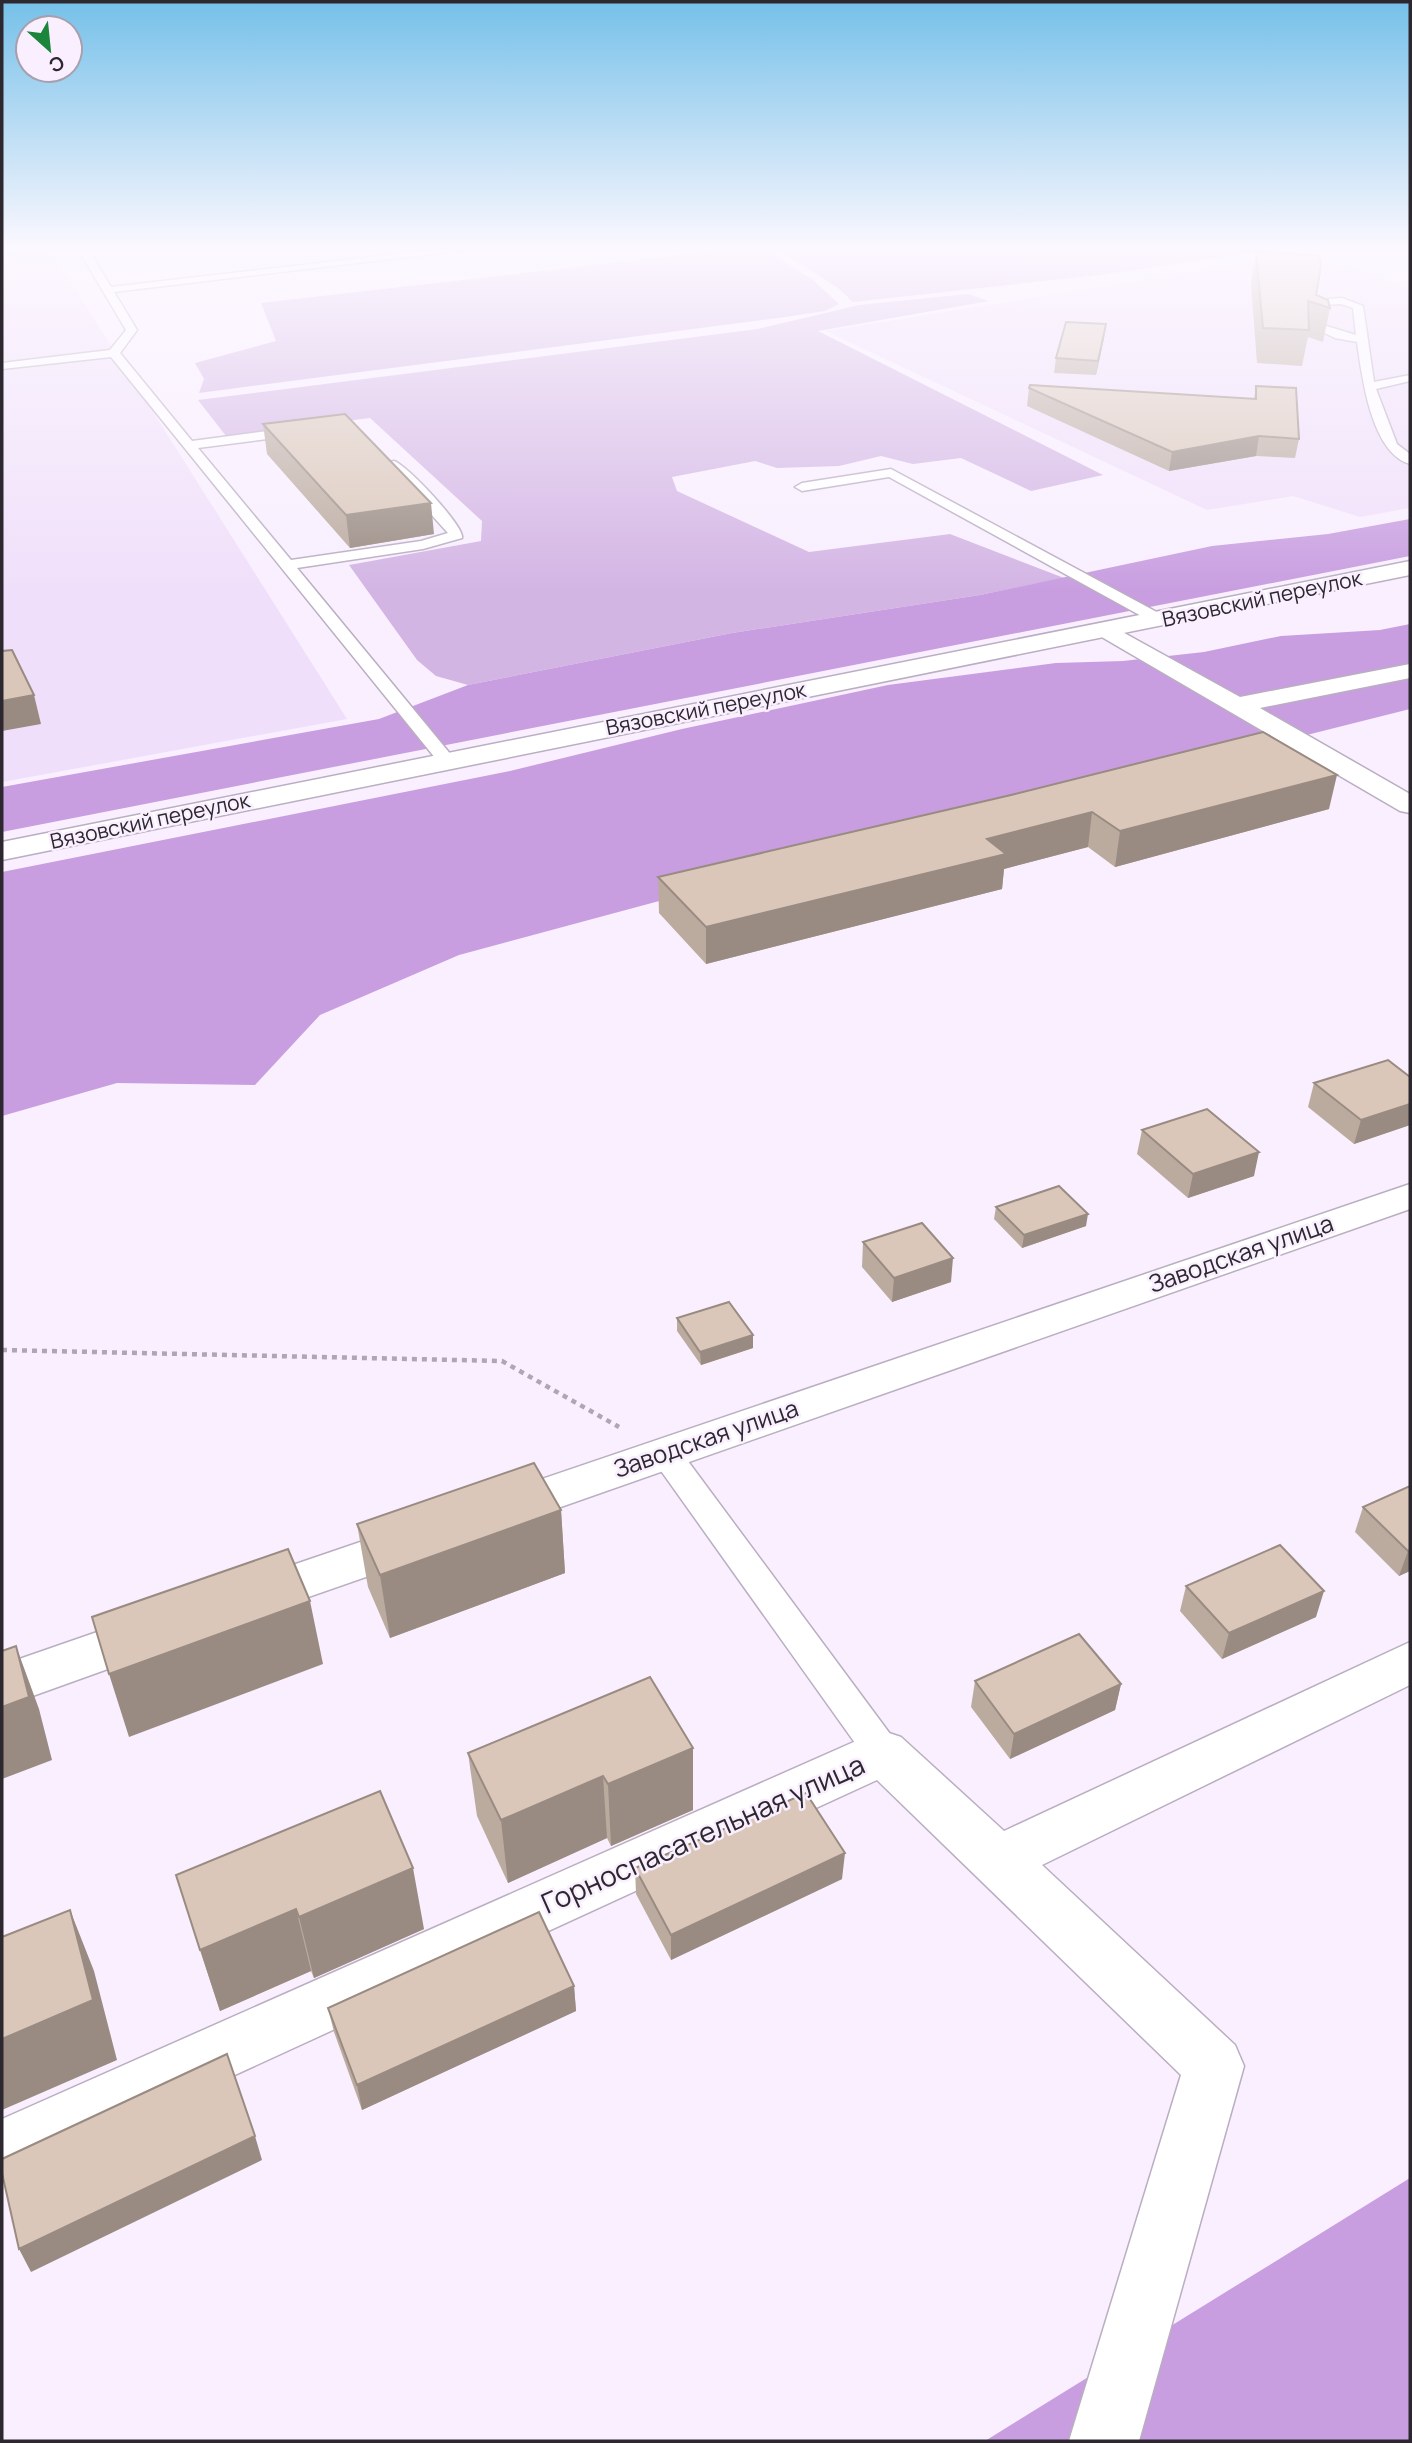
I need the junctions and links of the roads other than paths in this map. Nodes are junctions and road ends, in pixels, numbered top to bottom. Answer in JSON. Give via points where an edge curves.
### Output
{"nodes":[{"id":1,"x":28,"y":363,"type":"edge"},
{"id":2,"x":122,"y":363,"type":"edge"},
{"id":3,"x":1366,"y":363,"type":"edge"},
{"id":4,"x":2,"y":366,"type":"edge"},
{"id":5,"x":1407,"y":380,"type":"edge"},
{"id":6,"x":1369,"y":387,"type":"junction"},
{"id":7,"x":313,"y":429,"type":"edge"},
{"id":8,"x":189,"y":445,"type":"junction"},
{"id":9,"x":386,"y":457,"type":"edge"},
{"id":10,"x":1410,"y":460,"type":"edge"},
{"id":11,"x":802,"y":487,"type":"dead end"},
{"id":12,"x":287,"y":565,"type":"junction"},
{"id":13,"x":1410,"y":568,"type":"edge"},
{"id":14,"x":1160,"y":620,"type":"junction"},
{"id":15,"x":1108,"y":631,"type":"junction"},
{"id":16,"x":1410,"y":671,"type":"edge"},
{"id":17,"x":1236,"y":705,"type":"junction"},
{"id":18,"x":446,"y":760,"type":"junction"},
{"id":19,"x":1410,"y":805,"type":"edge"},
{"id":20,"x":2,"y":851,"type":"edge"},
{"id":21,"x":1410,"y":1196,"type":"edge"},
{"id":22,"x":665,"y":1453,"type":"junction"},
{"id":23,"x":1410,"y":1662,"type":"edge"},
{"id":24,"x":2,"y":1686,"type":"edge"},
{"id":25,"x":883,"y":1753,"type":"junction"},
{"id":26,"x":998,"y":1860,"type":"junction"},
{"id":27,"x":2,"y":2151,"type":"edge"},
{"id":28,"x":1104,"y":2441,"type":"edge"}],
"edges":[{"from":1,"to":4,"type":"lane"},
{"from":2,"to":8,"type":"lane"},
{"from":3,"to":6,"type":"lane"},
{"from":5,"to":6,"type":"lane"},
{"from":6,"to":10,"type":"lane","via":[[1391,446]]},
{"from":7,"to":8,"type":"lane"},
{"from":8,"to":12,"type":"lane"},
{"from":9,"to":12,"type":"lane","via":[[457,535],[423,545]]},
{"from":11,"to":14,"type":"lane","via":[[891,473]]},
{"from":12,"to":18,"type":"lane"},
{"from":13,"to":14,"type":"street","name":"Вязовский переулок"},
{"from":14,"to":15,"type":"street","name":"Вязовский переулок"},
{"from":15,"to":17,"type":"street"},
{"from":15,"to":18,"type":"street","name":"Вязовский переулок"},
{"from":16,"to":17,"type":"street"},
{"from":17,"to":19,"type":"street"},
{"from":18,"to":20,"type":"street","name":"Вязовский переулок"},
{"from":21,"to":22,"type":"street","name":"Заводская улица"},
{"from":22,"to":24,"type":"street","name":"Заводская улица"},
{"from":22,"to":25,"type":"lane"},
{"from":23,"to":26,"type":"street"},
{"from":25,"to":26,"type":"street","name":"Горноспасательная улица"},
{"from":25,"to":27,"type":"street","name":"Горноспасательная улица"},
{"from":26,"to":28,"type":"street","name":"Горноспасательная улица","via":[[1214,2066]]}]}
